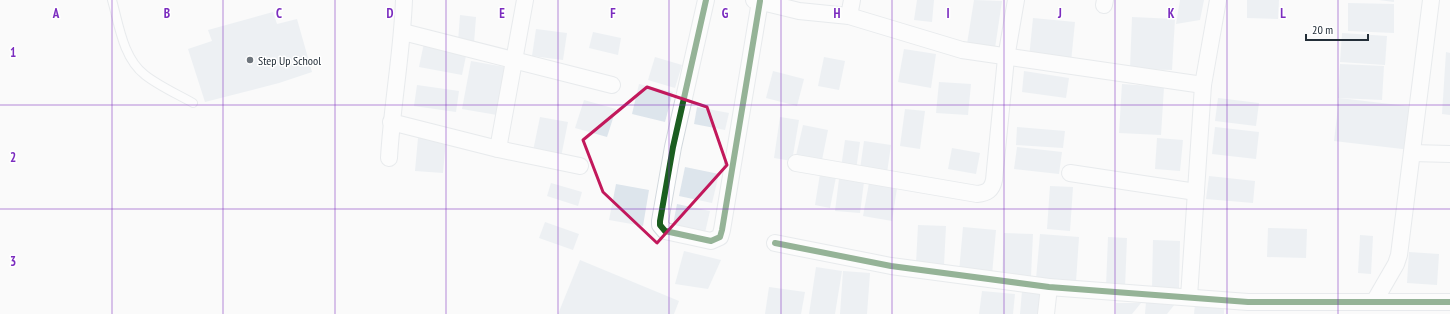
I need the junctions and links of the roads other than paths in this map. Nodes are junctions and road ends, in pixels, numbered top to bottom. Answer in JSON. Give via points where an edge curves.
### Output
{"nodes":[{"id":1,"x":112,"y":0,"type":"edge"},
{"id":2,"x":404,"y":0,"type":"edge"},
{"id":3,"x":525,"y":0,"type":"edge"},
{"id":4,"x":706,"y":0,"type":"edge"},
{"id":5,"x":757,"y":0,"type":"edge"},
{"id":6,"x":852,"y":0,"type":"edge"},
{"id":7,"x":1016,"y":0,"type":"edge"},
{"id":8,"x":1218,"y":0,"type":"edge"},
{"id":9,"x":1431,"y":0,"type":"edge"},
{"id":10,"x":848,"y":16,"type":"junction"},
{"id":11,"x":403,"y":32,"type":"junction"},
{"id":12,"x":1006,"y":58,"type":"junction"},
{"id":13,"x":514,"y":60,"type":"junction"},
{"id":14,"x":612,"y":85,"type":"dead end"},
{"id":15,"x":1203,"y":85,"type":"junction"},
{"id":16,"x":192,"y":103,"type":"dead end"},
{"id":17,"x":391,"y":122,"type":"junction"},
{"id":18,"x":498,"y":150,"type":"junction"},
{"id":19,"x":1412,"y":153,"type":"junction"},
{"id":20,"x":1450,"y":154,"type":"edge"},
{"id":21,"x":389,"y":158,"type":"dead end"},
{"id":22,"x":796,"y":163,"type":"dead end"},
{"id":23,"x":580,"y":166,"type":"dead end"},
{"id":24,"x":1070,"y":173,"type":"dead end"},
{"id":25,"x":1196,"y":192,"type":"junction"},
{"id":26,"x":775,"y":243,"type":"dead end"},
{"id":27,"x":1049,"y":287,"type":"junction"},
{"id":28,"x":1189,"y":298,"type":"junction"},
{"id":29,"x":1374,"y":302,"type":"junction"},
{"id":30,"x":1450,"y":302,"type":"edge"},
{"id":31,"x":1247,"y":308,"type":"edge"},
{"id":32,"x":1046,"y":314,"type":"edge"}],
"edges":[{"from":1,"to":16,"type":"lane","via":[[123,42],[133,61],[144,74]]},
{"from":2,"to":11,"type":"street"},
{"from":3,"to":13,"type":"street"},
{"from":4,"to":5,"type":"street","via":[[673,147],[660,225],[665,231],[711,241],[720,237],[722,230]]},
{"from":5,"to":10,"type":"street","via":[[799,11]]},
{"from":6,"to":10,"type":"street"},
{"from":7,"to":12,"type":"street"},
{"from":8,"to":15,"type":"street"},
{"from":9,"to":19,"type":"street"},
{"from":10,"to":12,"type":"street","via":[[962,50]]},
{"from":11,"to":13,"type":"street"},
{"from":11,"to":17,"type":"street"},
{"from":12,"to":15,"type":"street"},
{"from":12,"to":22,"type":"street","via":[[994,180],[993,186],[984,193]]},
{"from":13,"to":14,"type":"street"},
{"from":13,"to":18,"type":"street"},
{"from":15,"to":25,"type":"street"},
{"from":17,"to":18,"type":"street"},
{"from":17,"to":21,"type":"street"},
{"from":18,"to":23,"type":"street"},
{"from":19,"to":20,"type":"street"},
{"from":19,"to":29,"type":"street","via":[[1399,255]]},
{"from":24,"to":25,"type":"street"},
{"from":25,"to":28,"type":"street"},
{"from":26,"to":27,"type":"street","via":[[891,266]]},
{"from":27,"to":28,"type":"street"},
{"from":27,"to":32,"type":"street"},
{"from":28,"to":31,"type":"street"},
{"from":29,"to":30,"type":"street"},
{"from":29,"to":31,"type":"street"}]}
